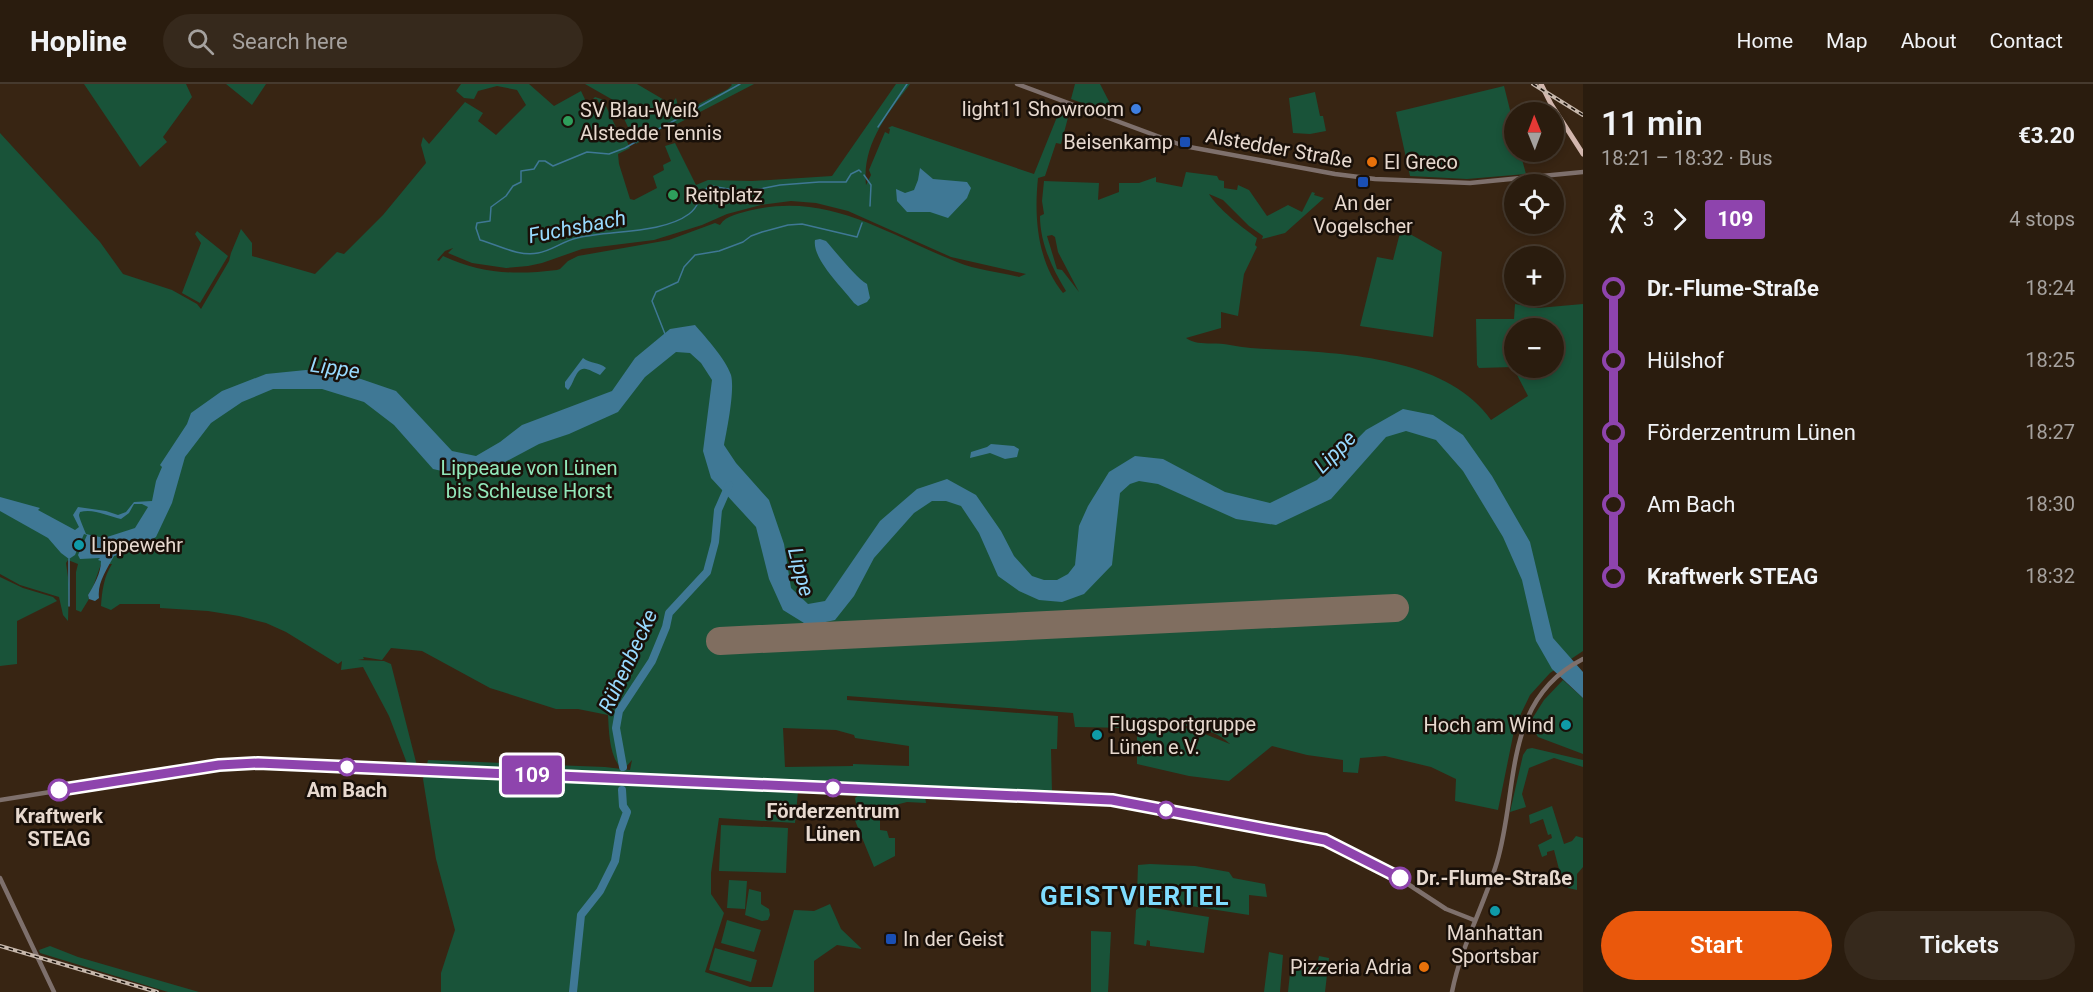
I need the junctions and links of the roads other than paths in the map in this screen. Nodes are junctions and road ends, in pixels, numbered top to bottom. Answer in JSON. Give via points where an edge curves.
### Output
{"nodes":[{"id":1,"x":1017,"y":84,"type":"edge"},
{"id":2,"x":1541,"y":84,"type":"edge"},
{"id":3,"x":1583,"y":154,"type":"edge"},
{"id":4,"x":1583,"y":172,"type":"edge"},
{"id":5,"x":1583,"y":660,"type":"edge"},
{"id":6,"x":0,"y":800,"type":"edge"},
{"id":7,"x":0,"y":878,"type":"edge"},
{"id":8,"x":1474,"y":920,"type":"junction"},
{"id":9,"x":54,"y":992,"type":"edge"},
{"id":10,"x":1452,"y":992,"type":"edge"}],
"edges":[{"from":1,"to":4,"type":"street","name":"Alstedder Straße","via":[[1186,146],[1340,175],[1470,183]]},
{"from":2,"to":3,"type":"main road"},
{"from":5,"to":8,"type":"street","via":[[1541,692],[1529,712],[1499,856]]},
{"from":6,"to":8,"type":"street","via":[[237,763],[1125,802],[1332,842],[1446,909]]},
{"from":7,"to":9,"type":"street"},
{"from":8,"to":10,"type":"street"}]}
